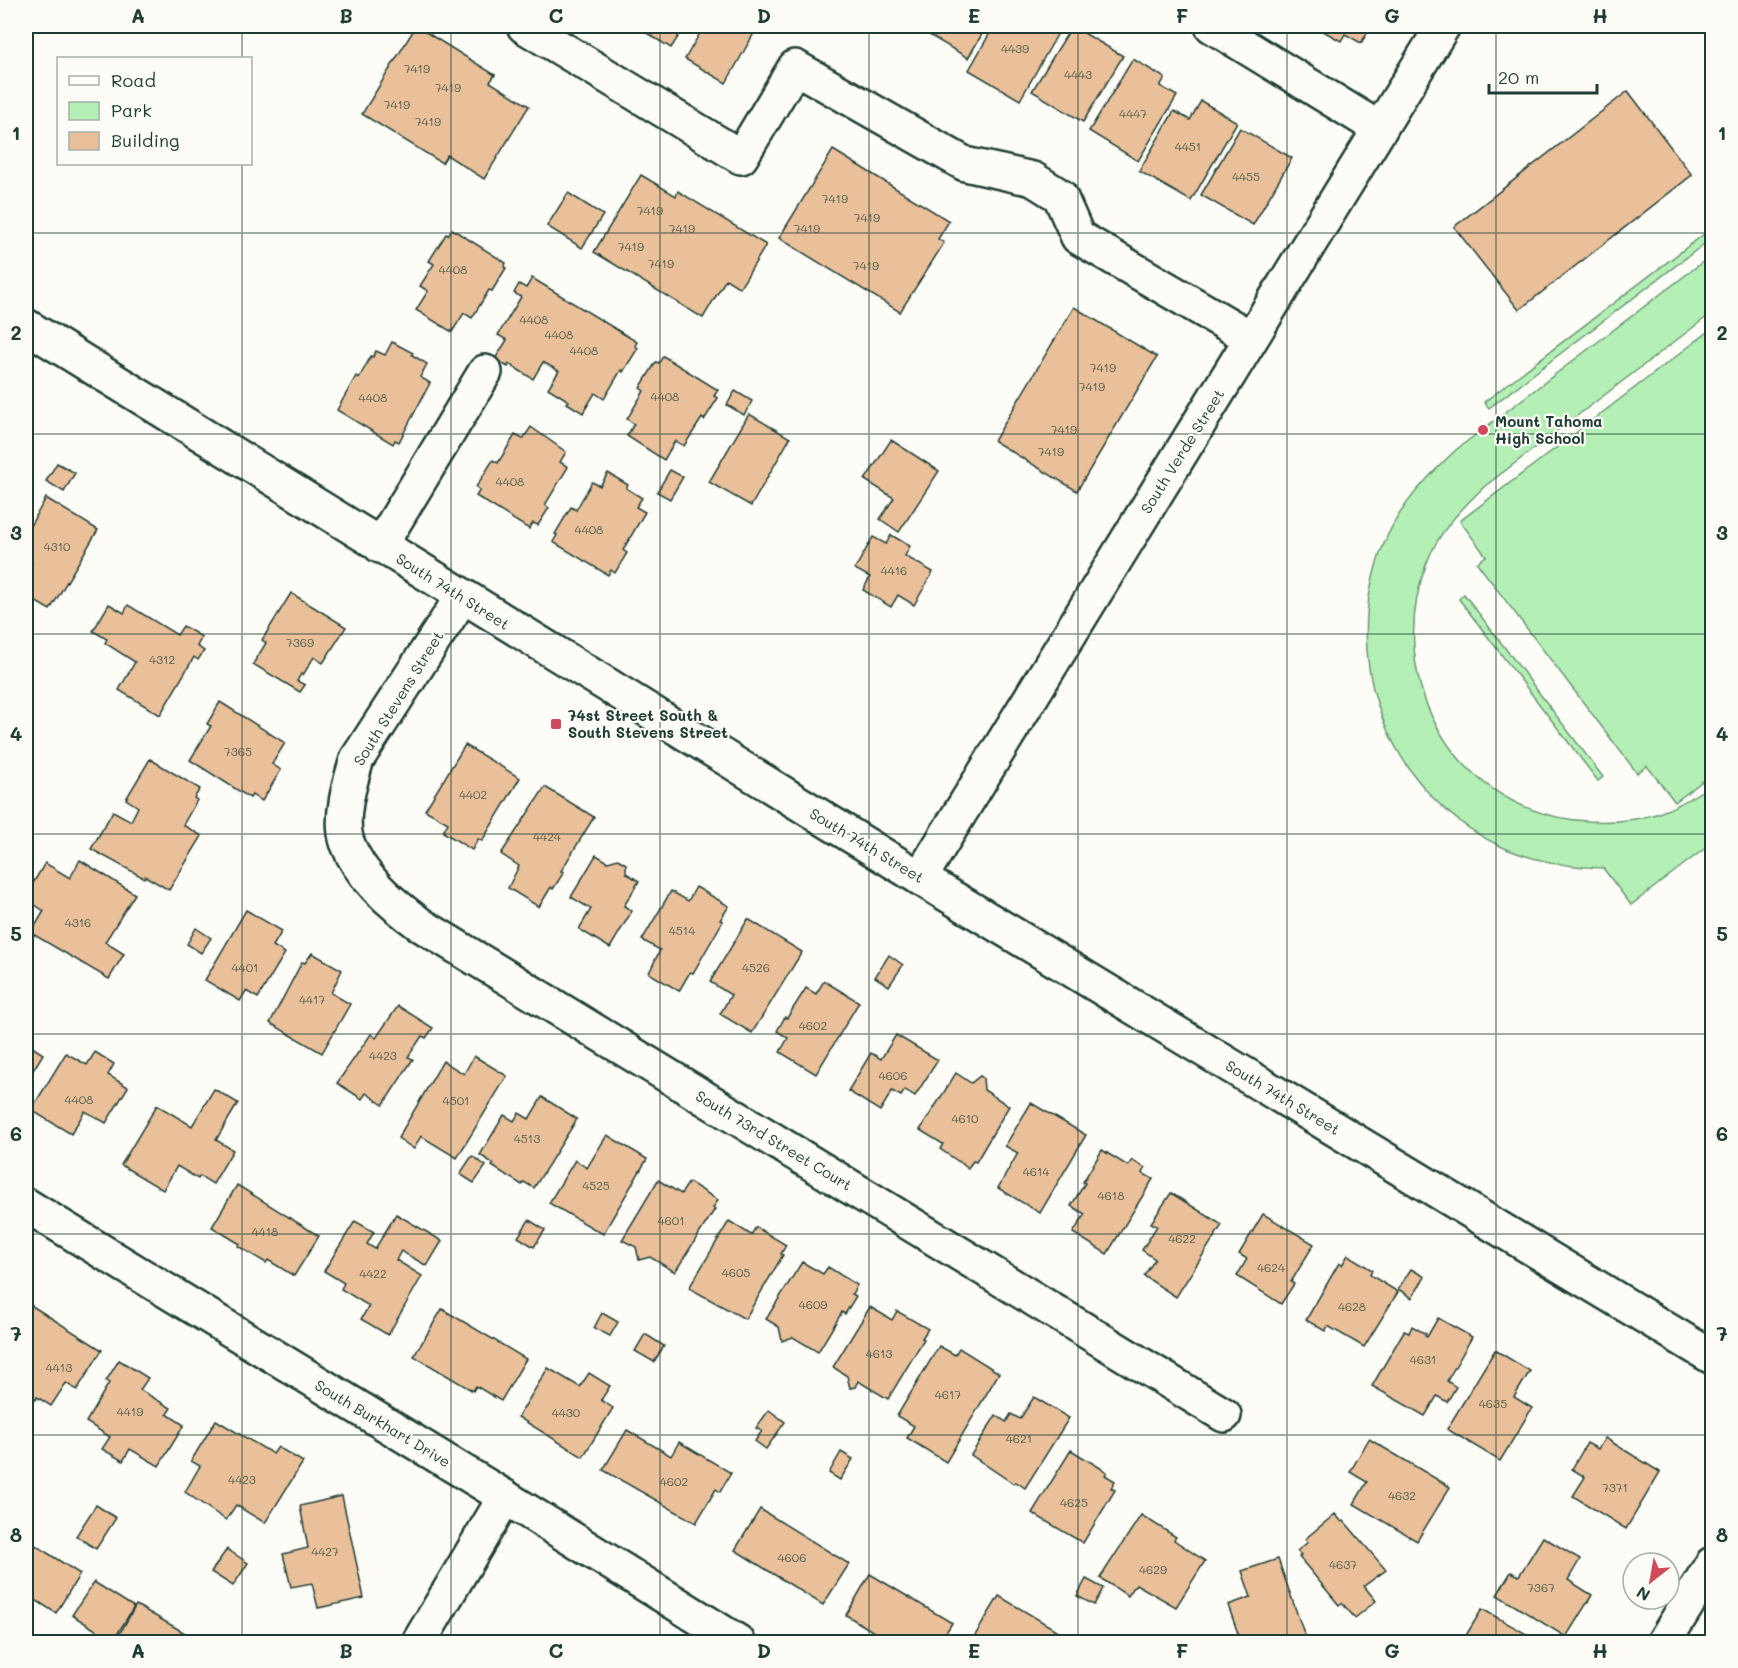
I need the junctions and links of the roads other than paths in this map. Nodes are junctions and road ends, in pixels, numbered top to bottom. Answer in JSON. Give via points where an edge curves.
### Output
{"nodes":[{"id":1,"x":524,"y":26,"type":"edge"},
{"id":2,"x":1212,"y":26,"type":"edge"},
{"id":3,"x":1443,"y":26,"type":"edge"},
{"id":4,"x":1380,"y":129,"type":"junction"},
{"id":5,"x":26,"y":326,"type":"edge"},
{"id":6,"x":1251,"y":338,"type":"junction"},
{"id":7,"x":485,"y":372,"type":"dead end"},
{"id":8,"x":380,"y":546,"type":"junction"},
{"id":9,"x":462,"y":597,"type":"junction"},
{"id":10,"x":347,"y":841,"type":"joint"},
{"id":11,"x":920,"y":878,"type":"junction"},
{"id":12,"x":26,"y":1205,"type":"edge"},
{"id":13,"x":1713,"y":1357,"type":"edge"},
{"id":14,"x":1224,"y":1415,"type":"dead end"},
{"id":15,"x":505,"y":1497,"type":"junction"},
{"id":16,"x":1713,"y":1564,"type":"edge"},
{"id":17,"x":418,"y":1642,"type":"edge"},
{"id":18,"x":738,"y":1642,"type":"edge"},
{"id":19,"x":1664,"y":1642,"type":"edge"}],
"edges":[{"from":1,"to":6,"type":"street","via":[[741,157],[795,67],[965,164],[1033,179],[1060,196],[1078,237]]},
{"from":2,"to":4,"type":"street"},
{"from":3,"to":4,"type":"street","name":"South Verde Street"},
{"from":4,"to":6,"type":"street","name":"South Verde Street"},
{"from":5,"to":8,"type":"street","name":"South 74th Street"},
{"from":6,"to":11,"type":"street","name":"South Verde Street"},
{"from":7,"to":8,"type":"street"},
{"from":8,"to":9,"type":"street","name":"South 74th Street"},
{"from":9,"to":10,"type":"street","name":"South Stevens Street","via":[[357,759],[348,790]]},
{"from":9,"to":11,"type":"street","name":"South 74th Street"},
{"from":10,"to":14,"type":"street","name":"South 73rd Street Court","via":[[363,871],[394,905],[420,925]]},
{"from":11,"to":13,"type":"street","name":"South 74th Street"},
{"from":12,"to":15,"type":"street","name":"South Burkhart Drive"},
{"from":15,"to":17,"type":"street"},
{"from":15,"to":18,"type":"street","name":"South Burkhart Drive"},
{"from":16,"to":19,"type":"street"}]}
